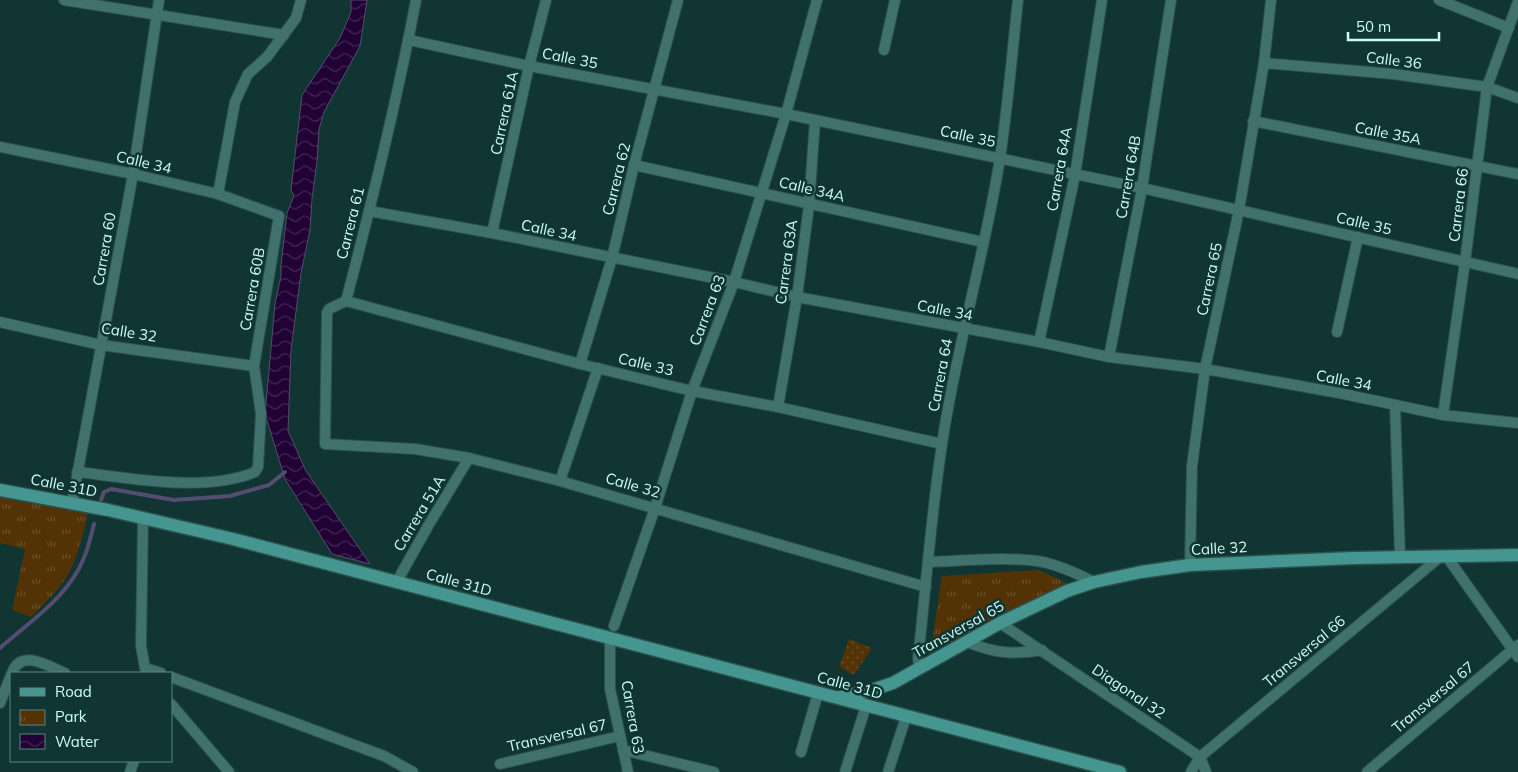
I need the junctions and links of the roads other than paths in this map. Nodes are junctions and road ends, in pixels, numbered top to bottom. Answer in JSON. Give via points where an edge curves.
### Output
{"nodes":[{"id":1,"x":64,"y":0,"type":"edge"},
{"id":2,"x":160,"y":0,"type":"edge"},
{"id":3,"x":302,"y":0,"type":"edge"},
{"id":4,"x":416,"y":0,"type":"edge"},
{"id":5,"x":546,"y":0,"type":"edge"},
{"id":6,"x":678,"y":0,"type":"edge"},
{"id":7,"x":817,"y":0,"type":"edge"},
{"id":8,"x":895,"y":0,"type":"edge"},
{"id":9,"x":1018,"y":0,"type":"edge"},
{"id":10,"x":1102,"y":0,"type":"edge"},
{"id":11,"x":1171,"y":0,"type":"edge"},
{"id":12,"x":1271,"y":0,"type":"edge"},
{"id":13,"x":1439,"y":0,"type":"edge"},
{"id":14,"x":1518,"y":2,"type":"edge"},
{"id":15,"x":157,"y":15,"type":"junction"},
{"id":16,"x":1513,"y":25,"type":"edge"},
{"id":17,"x":284,"y":35,"type":"junction"},
{"id":18,"x":409,"y":40,"type":"junction"},
{"id":19,"x":884,"y":50,"type":"dead end"},
{"id":20,"x":1264,"y":62,"type":"junction"},
{"id":21,"x":529,"y":66,"type":"junction"},
{"id":22,"x":1487,"y":87,"type":"junction"},
{"id":23,"x":654,"y":90,"type":"junction"},
{"id":24,"x":1518,"y":98,"type":"edge"},
{"id":25,"x":786,"y":114,"type":"junction"},
{"id":26,"x":815,"y":120,"type":"junction"},
{"id":27,"x":1253,"y":121,"type":"junction"},
{"id":28,"x":0,"y":147,"type":"edge"},
{"id":29,"x":1000,"y":158,"type":"junction"},
{"id":30,"x":634,"y":165,"type":"junction"},
{"id":31,"x":1478,"y":165,"type":"junction"},
{"id":32,"x":133,"y":174,"type":"junction"},
{"id":33,"x":1518,"y":174,"type":"edge"},
{"id":34,"x":1075,"y":175,"type":"junction"},
{"id":35,"x":1142,"y":188,"type":"junction"},
{"id":36,"x":761,"y":192,"type":"junction"},
{"id":37,"x":218,"y":194,"type":"junction"},
{"id":38,"x":809,"y":205,"type":"junction"},
{"id":39,"x":1239,"y":210,"type":"junction"},
{"id":40,"x":369,"y":211,"type":"junction"},
{"id":41,"x":279,"y":216,"type":"joint"},
{"id":42,"x":492,"y":233,"type":"junction"},
{"id":43,"x":1358,"y":237,"type":"junction"},
{"id":44,"x":983,"y":242,"type":"junction"},
{"id":45,"x":612,"y":258,"type":"junction"},
{"id":46,"x":1466,"y":262,"type":"junction"},
{"id":47,"x":1518,"y":274,"type":"edge"},
{"id":48,"x":734,"y":282,"type":"junction"},
{"id":49,"x":797,"y":297,"type":"junction"},
{"id":50,"x":346,"y":301,"type":"junction"},
{"id":51,"x":0,"y":322,"type":"edge"},
{"id":52,"x":964,"y":329,"type":"junction"},
{"id":53,"x":1337,"y":332,"type":"dead end"},
{"id":54,"x":1039,"y":342,"type":"junction"},
{"id":55,"x":101,"y":345,"type":"junction"},
{"id":56,"x":1109,"y":357,"type":"junction"},
{"id":57,"x":580,"y":364,"type":"junction"},
{"id":58,"x":254,"y":366,"type":"junction"},
{"id":59,"x":598,"y":368,"type":"junction"},
{"id":60,"x":1205,"y":369,"type":"junction"},
{"id":61,"x":692,"y":391,"type":"junction"},
{"id":62,"x":1395,"y":405,"type":"junction"},
{"id":63,"x":778,"y":407,"type":"junction"},
{"id":64,"x":1442,"y":415,"type":"junction"},
{"id":65,"x":1518,"y":423,"type":"edge"},
{"id":66,"x":942,"y":444,"type":"junction"},
{"id":67,"x":469,"y":458,"type":"junction"},
{"id":68,"x":77,"y":472,"type":"junction"},
{"id":69,"x":560,"y":481,"type":"junction"},
{"id":70,"x":0,"y":490,"type":"edge"},
{"id":71,"x":72,"y":503,"type":"junction"},
{"id":72,"x":655,"y":508,"type":"junction"},
{"id":73,"x":144,"y":518,"type":"junction"},
{"id":74,"x":1518,"y":555,"type":"edge"},
{"id":75,"x":1400,"y":556,"type":"junction"},
{"id":76,"x":1444,"y":557,"type":"junction"},
{"id":77,"x":928,"y":562,"type":"junction"},
{"id":78,"x":1190,"y":565,"type":"junction"},
{"id":79,"x":1094,"y":582,"type":"junction"},
{"id":80,"x":396,"y":583,"type":"junction"},
{"id":81,"x":926,"y":587,"type":"junction"},
{"id":82,"x":1000,"y":622,"type":"junction"},
{"id":83,"x":612,"y":632,"type":"junction"},
{"id":84,"x":967,"y":642,"type":"junction"},
{"id":85,"x":1042,"y":650,"type":"junction"},
{"id":86,"x":1516,"y":651,"type":"edge"},
{"id":87,"x":920,"y":668,"type":"junction"},
{"id":88,"x":147,"y":670,"type":"edge"},
{"id":89,"x":13,"y":672,"type":"edge"},
{"id":90,"x":62,"y":672,"type":"edge"},
{"id":91,"x":172,"y":677,"type":"edge"},
{"id":92,"x":10,"y":679,"type":"edge"},
{"id":93,"x":818,"y":693,"type":"junction"},
{"id":94,"x":836,"y":698,"type":"junction"},
{"id":95,"x":0,"y":703,"type":"edge"},
{"id":96,"x":172,"y":705,"type":"edge"},
{"id":97,"x":866,"y":706,"type":"junction"},
{"id":98,"x":906,"y":716,"type":"junction"},
{"id":99,"x":620,"y":736,"type":"junction"},
{"id":100,"x":623,"y":750,"type":"junction"},
{"id":101,"x":801,"y":752,"type":"dead end"},
{"id":102,"x":1200,"y":757,"type":"junction"},
{"id":103,"x":500,"y":764,"type":"dead end"},
{"id":104,"x":229,"y":772,"type":"edge"},
{"id":105,"x":413,"y":772,"type":"edge"},
{"id":106,"x":628,"y":772,"type":"edge"},
{"id":107,"x":714,"y":772,"type":"edge"},
{"id":108,"x":845,"y":772,"type":"edge"},
{"id":109,"x":888,"y":772,"type":"edge"},
{"id":110,"x":1120,"y":772,"type":"edge"},
{"id":111,"x":1191,"y":772,"type":"edge"},
{"id":112,"x":1206,"y":772,"type":"edge"},
{"id":113,"x":1367,"y":772,"type":"edge"}],
"edges":[{"from":1,"to":15,"type":"street"},
{"from":2,"to":15,"type":"street","name":"Carrera 60"},
{"from":3,"to":17,"type":"street","via":[[296,18]]},
{"from":4,"to":18,"type":"street","name":"Carrera 61"},
{"from":5,"to":21,"type":"street","name":"Carrera 61A"},
{"from":6,"to":23,"type":"street","name":"Carrera 62"},
{"from":7,"to":25,"type":"street","name":"Carrera 63"},
{"from":8,"to":19,"type":"street"},
{"from":9,"to":29,"type":"street","name":"Carrera 64"},
{"from":10,"to":34,"type":"street","name":"Carrera 64A"},
{"from":11,"to":35,"type":"street","name":"Carrera 64B"},
{"from":12,"to":20,"type":"street","name":"Carrera 65"},
{"from":13,"to":16,"type":"street"},
{"from":14,"to":16,"type":"street","name":"Carrera 66"},
{"from":15,"to":17,"type":"street"},
{"from":15,"to":32,"type":"street","name":"Carrera 60"},
{"from":16,"to":22,"type":"street","name":"Carrera 66"},
{"from":17,"to":37,"type":"street","via":[[248,74],[235,102]]},
{"from":18,"to":21,"type":"street","name":"Calle 35"},
{"from":18,"to":40,"type":"street","name":"Carrera 61"},
{"from":20,"to":22,"type":"street","name":"Calle 36"},
{"from":20,"to":27,"type":"street","name":"Carrera 65"},
{"from":21,"to":23,"type":"street","name":"Calle 35"},
{"from":21,"to":42,"type":"street","name":"Carrera 61A"},
{"from":22,"to":24,"type":"street","name":"Calle 36"},
{"from":22,"to":31,"type":"street","name":"Carrera 66"},
{"from":23,"to":25,"type":"street","name":"Calle 35"},
{"from":23,"to":30,"type":"street","name":"Carrera 62"},
{"from":25,"to":26,"type":"street","name":"Calle 35"},
{"from":25,"to":36,"type":"street","name":"Carrera 63"},
{"from":26,"to":29,"type":"street","name":"Calle 35"},
{"from":26,"to":38,"type":"street","name":"Carrera 63A"},
{"from":27,"to":31,"type":"street","name":"Calle 35A"},
{"from":27,"to":39,"type":"street","name":"Carrera 65"},
{"from":28,"to":32,"type":"street","name":"Calle 34"},
{"from":29,"to":34,"type":"street","name":"Calle 35"},
{"from":29,"to":44,"type":"street","name":"Carrera 64"},
{"from":30,"to":36,"type":"street","name":"Calle 34A"},
{"from":30,"to":45,"type":"street","name":"Carrera 62"},
{"from":31,"to":33,"type":"street","name":"Calle 35A"},
{"from":31,"to":46,"type":"street","name":"Carrera 66"},
{"from":32,"to":37,"type":"street","name":"Calle 34"},
{"from":32,"to":55,"type":"street","name":"Carrera 60"},
{"from":34,"to":35,"type":"street","name":"Calle 35"},
{"from":34,"to":54,"type":"street","name":"Carrera 64A"},
{"from":35,"to":39,"type":"street","name":"Calle 35"},
{"from":35,"to":56,"type":"street","name":"Carrera 64B"},
{"from":36,"to":38,"type":"street","name":"Calle 34A"},
{"from":36,"to":48,"type":"street","name":"Carrera 63"},
{"from":37,"to":41,"type":"street","name":"Calle 34"},
{"from":38,"to":44,"type":"street","name":"Calle 34A"},
{"from":38,"to":49,"type":"street","name":"Carrera 63A"},
{"from":39,"to":43,"type":"street","name":"Calle 35"},
{"from":39,"to":60,"type":"street","name":"Carrera 65"},
{"from":40,"to":42,"type":"street","name":"Calle 34"},
{"from":40,"to":50,"type":"street","name":"Carrera 61"},
{"from":41,"to":58,"type":"street","name":"Carrera 60B"},
{"from":42,"to":45,"type":"street","name":"Calle 34"},
{"from":43,"to":46,"type":"street","name":"Calle 35"},
{"from":43,"to":53,"type":"street"},
{"from":44,"to":52,"type":"street","name":"Carrera 64"},
{"from":45,"to":48,"type":"street","name":"Calle 34"},
{"from":45,"to":57,"type":"street","name":"Carrera 62"},
{"from":46,"to":47,"type":"street","name":"Calle 35"},
{"from":46,"to":64,"type":"street","name":"Carrera 66"},
{"from":48,"to":49,"type":"street","name":"Calle 34"},
{"from":48,"to":61,"type":"street","name":"Carrera 63"},
{"from":49,"to":52,"type":"street","name":"Calle 34"},
{"from":49,"to":63,"type":"street","name":"Carrera 63A"},
{"from":50,"to":57,"type":"street","name":"Calle 33"},
{"from":50,"to":67,"type":"street","name":"Calle 32","via":[[329,309],[327,314],[325,444],[415,450]]},
{"from":51,"to":55,"type":"street","name":"Calle 32"},
{"from":52,"to":54,"type":"street","name":"Calle 34"},
{"from":52,"to":66,"type":"street","name":"Carrera 64"},
{"from":54,"to":56,"type":"street","name":"Calle 34"},
{"from":55,"to":58,"type":"street","name":"Calle 32"},
{"from":55,"to":68,"type":"street","name":"Carrera 60"},
{"from":56,"to":60,"type":"street","name":"Calle 34"},
{"from":57,"to":59,"type":"street","name":"Calle 33"},
{"from":58,"to":68,"type":"street","name":"Carrera 60B","via":[[261,414],[255,472],[208,483],[180,483]]},
{"from":59,"to":61,"type":"street","name":"Calle 33"},
{"from":59,"to":69,"type":"street"},
{"from":60,"to":62,"type":"street","name":"Calle 34"},
{"from":60,"to":78,"type":"street","name":"Carrera 65","via":[[1192,466]]},
{"from":61,"to":63,"type":"street","name":"Calle 33"},
{"from":61,"to":72,"type":"street","name":"Carrera 63"},
{"from":62,"to":64,"type":"street","name":"Calle 34"},
{"from":62,"to":75,"type":"street"},
{"from":63,"to":66,"type":"street","name":"Calle 33"},
{"from":64,"to":65,"type":"street","name":"Calle 34"},
{"from":66,"to":77,"type":"street","name":"Carrera 64"},
{"from":67,"to":69,"type":"street","name":"Calle 32"},
{"from":67,"to":80,"type":"street","name":"Carrera 51A"},
{"from":68,"to":71,"type":"street","name":"Carrera 60"},
{"from":69,"to":72,"type":"street","name":"Calle 32"},
{"from":70,"to":71,"type":"street","name":"Calle 31D"},
{"from":71,"to":73,"type":"street","name":"Calle 31D"},
{"from":72,"to":81,"type":"street","name":"Calle 32"},
{"from":72,"to":83,"type":"street","name":"Carrera 63"},
{"from":73,"to":80,"type":"street","name":"Calle 31D"},
{"from":73,"to":88,"type":"street","via":[[142,646]]},
{"from":74,"to":76,"type":"street","name":"Calle 32"},
{"from":75,"to":76,"type":"street","name":"Calle 32"},
{"from":75,"to":78,"type":"street","name":"Calle 32"},
{"from":76,"to":86,"type":"street"},
{"from":76,"to":102,"type":"street","name":"Transversal 66"},
{"from":77,"to":79,"type":"street","via":[[1026,560],[1046,563]]},
{"from":77,"to":81,"type":"street","name":"Carrera 64"},
{"from":78,"to":79,"type":"street","name":"Calle 32"},
{"from":79,"to":82,"type":"street","name":"Transversal 65"},
{"from":80,"to":83,"type":"street","name":"Calle 31D"},
{"from":81,"to":87,"type":"street","name":"Carrera 64","via":[[918,659]]},
{"from":82,"to":84,"type":"street","name":"Transversal 65"},
{"from":82,"to":85,"type":"street","name":"Diagonal 32"},
{"from":83,"to":93,"type":"street","name":"Calle 31D"},
{"from":83,"to":99,"type":"street","name":"Carrera 63","via":[[610,689]]},
{"from":84,"to":85,"type":"street","via":[[1004,653]]},
{"from":84,"to":87,"type":"street","name":"Transversal 65"},
{"from":85,"to":102,"type":"street","name":"Diagonal 32"},
{"from":86,"to":113,"type":"street","name":"Transversal 67"},
{"from":87,"to":94,"type":"street","name":"Transversal 65","via":[[882,687]]},
{"from":89,"to":90,"type":"street","via":[[20,661],[28,659]]},
{"from":91,"to":105,"type":"street","via":[[384,756]]},
{"from":92,"to":95,"type":"street"},
{"from":93,"to":94,"type":"street","name":"Calle 31D"},
{"from":93,"to":101,"type":"street"},
{"from":94,"to":97,"type":"street","name":"Calle 31D"},
{"from":96,"to":104,"type":"street"},
{"from":97,"to":98,"type":"street","name":"Calle 31D"},
{"from":97,"to":108,"type":"street"},
{"from":98,"to":109,"type":"street"},
{"from":98,"to":110,"type":"street","name":"Calle 31D"},
{"from":99,"to":100,"type":"street","name":"Carrera 63"},
{"from":99,"to":103,"type":"street","name":"Transversal 67"},
{"from":100,"to":106,"type":"street","name":"Carrera 63"},
{"from":100,"to":107,"type":"street"},
{"from":102,"to":111,"type":"street","name":"Transversal 66"},
{"from":102,"to":112,"type":"street"}]}
